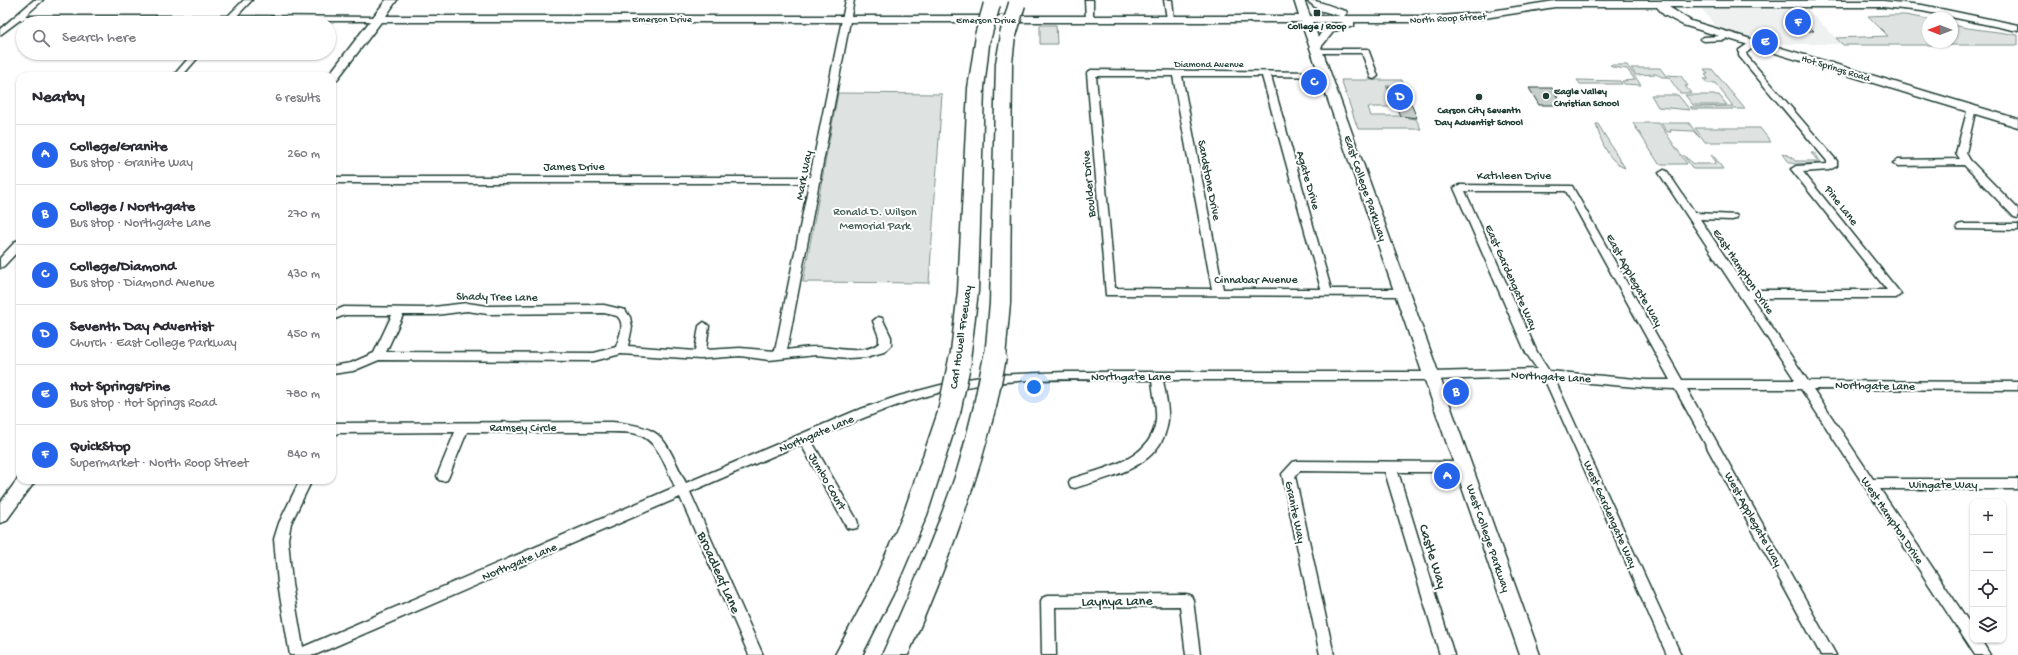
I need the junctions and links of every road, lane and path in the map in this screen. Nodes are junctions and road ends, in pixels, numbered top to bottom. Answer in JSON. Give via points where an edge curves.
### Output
{"nodes":[{"id":1,"x":39,"y":0,"type":"edge"},
{"id":2,"x":248,"y":0,"type":"edge"},
{"id":3,"x":392,"y":0,"type":"edge"},
{"id":4,"x":850,"y":0,"type":"edge"},
{"id":5,"x":1089,"y":0,"type":"edge"},
{"id":6,"x":1168,"y":0,"type":"edge"},
{"id":7,"x":1300,"y":0,"type":"edge"},
{"id":8,"x":1311,"y":0,"type":"edge"},
{"id":9,"x":993,"y":2,"type":"edge"},
{"id":10,"x":1017,"y":2,"type":"edge"},
{"id":11,"x":1657,"y":2,"type":"edge"},
{"id":12,"x":1735,"y":2,"type":"edge"},
{"id":13,"x":1907,"y":3,"type":"edge"},
{"id":14,"x":1605,"y":4,"type":"junction"},
{"id":15,"x":20,"y":16,"type":"edge"},
{"id":16,"x":233,"y":16,"type":"edge"},
{"id":17,"x":378,"y":19,"type":"junction"},
{"id":18,"x":846,"y":19,"type":"junction"},
{"id":19,"x":1090,"y":19,"type":"junction"},
{"id":20,"x":1171,"y":19,"type":"junction"},
{"id":21,"x":1306,"y":19,"type":"junction"},
{"id":22,"x":1377,"y":19,"type":"junction"},
{"id":23,"x":16,"y":20,"type":"edge"},
{"id":24,"x":336,"y":20,"type":"edge"},
{"id":25,"x":1687,"y":23,"type":"junction"},
{"id":26,"x":2018,"y":28,"type":"edge"},
{"id":27,"x":0,"y":33,"type":"edge"},
{"id":28,"x":1755,"y":42,"type":"junction"},
{"id":29,"x":1317,"y":48,"type":"junction"},
{"id":30,"x":192,"y":60,"type":"edge"},
{"id":31,"x":181,"y":72,"type":"edge"},
{"id":32,"x":1091,"y":73,"type":"joint"},
{"id":33,"x":336,"y":74,"type":"edge"},
{"id":34,"x":1177,"y":74,"type":"junction"},
{"id":35,"x":1266,"y":74,"type":"junction"},
{"id":36,"x":1326,"y":74,"type":"junction"},
{"id":37,"x":1374,"y":76,"type":"dead end"},
{"id":38,"x":1972,"y":108,"type":"junction"},
{"id":39,"x":2018,"y":123,"type":"edge"},
{"id":40,"x":1966,"y":162,"type":"junction"},
{"id":41,"x":1898,"y":163,"type":"dead end"},
{"id":42,"x":1664,"y":173,"type":"dead end"},
{"id":43,"x":336,"y":180,"type":"edge"},
{"id":44,"x":816,"y":180,"type":"junction"},
{"id":45,"x":1459,"y":188,"type":"joint"},
{"id":46,"x":1568,"y":188,"type":"joint"},
{"id":47,"x":2018,"y":215,"type":"edge"},
{"id":48,"x":1691,"y":216,"type":"junction"},
{"id":49,"x":1732,"y":217,"type":"dead end"},
{"id":50,"x":1962,"y":227,"type":"dead end"},
{"id":51,"x":2018,"y":228,"type":"edge"},
{"id":52,"x":16,"y":247,"type":"edge"},
{"id":53,"x":0,"y":264,"type":"edge"},
{"id":54,"x":1110,"y":292,"type":"joint"},
{"id":55,"x":1218,"y":292,"type":"junction"},
{"id":56,"x":1327,"y":293,"type":"junction"},
{"id":57,"x":1402,"y":293,"type":"junction"},
{"id":58,"x":1744,"y":294,"type":"junction"},
{"id":59,"x":400,"y":310,"type":"junction"},
{"id":60,"x":336,"y":314,"type":"edge"},
{"id":61,"x":878,"y":322,"type":"dead end"},
{"id":62,"x":704,"y":326,"type":"dead end"},
{"id":63,"x":621,"y":350,"type":"junction"},
{"id":64,"x":700,"y":355,"type":"junction"},
{"id":65,"x":780,"y":355,"type":"junction"},
{"id":66,"x":378,"y":356,"type":"junction"},
{"id":67,"x":336,"y":369,"type":"edge"},
{"id":68,"x":1545,"y":375,"type":"junction"},
{"id":69,"x":1157,"y":376,"type":"junction"},
{"id":70,"x":1432,"y":376,"type":"junction"},
{"id":71,"x":1679,"y":384,"type":"junction"},
{"id":72,"x":1804,"y":384,"type":"junction"},
{"id":73,"x":2018,"y":386,"type":"edge"},
{"id":74,"x":464,"y":427,"type":"junction"},
{"id":75,"x":336,"y":428,"type":"edge"},
{"id":76,"x":804,"y":438,"type":"junction"},
{"id":77,"x":1390,"y":466,"type":"junction"},
{"id":78,"x":1464,"y":466,"type":"junction"},
{"id":79,"x":443,"y":476,"type":"dead end"},
{"id":80,"x":1075,"y":483,"type":"dead end"},
{"id":81,"x":25,"y":484,"type":"edge"},
{"id":82,"x":304,"y":484,"type":"edge"},
{"id":83,"x":1869,"y":484,"type":"junction"},
{"id":84,"x":2018,"y":484,"type":"edge"},
{"id":85,"x":683,"y":490,"type":"junction"},
{"id":86,"x":0,"y":516,"type":"edge"},
{"id":87,"x":852,"y":524,"type":"dead end"},
{"id":88,"x":298,"y":655,"type":"edge"},
{"id":89,"x":756,"y":655,"type":"edge"},
{"id":90,"x":848,"y":655,"type":"edge"},
{"id":91,"x":895,"y":655,"type":"edge"},
{"id":92,"x":1049,"y":655,"type":"edge"},
{"id":93,"x":1193,"y":655,"type":"edge"},
{"id":94,"x":1327,"y":655,"type":"edge"},
{"id":95,"x":1447,"y":655,"type":"edge"},
{"id":96,"x":1530,"y":655,"type":"edge"},
{"id":97,"x":1674,"y":655,"type":"edge"},
{"id":98,"x":1829,"y":655,"type":"edge"},
{"id":99,"x":1983,"y":655,"type":"edge"}],
"edges":[{"from":1,"to":15,"type":"street"},
{"from":2,"to":16,"type":"street"},
{"from":3,"to":17,"type":"main road"},
{"from":4,"to":18,"type":"street","name":"Mark Way"},
{"from":5,"to":19,"type":"street"},
{"from":6,"to":20,"type":"street"},
{"from":7,"to":21,"type":"main road","name":"East College Parkway"},
{"from":8,"to":22,"type":"main road","via":[[1331,11]]},
{"from":9,"to":90,"type":"highway","name":"Carl Howell Freeway","bridge":true,"via":[[983,36],[976,88],[968,292],[960,360],[949,412],[914,515],[882,594]]},
{"from":10,"to":91,"type":"highway","bridge":true,"via":[[1004,63],[1000,303],[995,357],[968,473],[922,596]]},
{"from":11,"to":12,"type":"main road","name":"North Roop Street"},
{"from":11,"to":14,"type":"main road","name":"North Roop Street"},
{"from":11,"to":25,"type":"main road","name":"Hot Springs Road","via":[[1672,16]]},
{"from":12,"to":13,"type":"main road","name":"North Roop Street"},
{"from":13,"to":26,"type":"main road","name":"North Roop Street"},
{"from":14,"to":22,"type":"main road","name":"North Roop Street","via":[[1543,6],[1462,18]]},
{"from":14,"to":25,"type":"main road","via":[[1637,9]]},
{"from":17,"to":18,"type":"main road","name":"Emerson Drive"},
{"from":17,"to":24,"type":"street","name":"Emerson Drive"},
{"from":17,"to":33,"type":"main road"},
{"from":18,"to":19,"type":"main road","name":"Emerson Drive"},
{"from":18,"to":44,"type":"street","name":"Mark Way"},
{"from":19,"to":20,"type":"main road","name":"Emerson Drive"},
{"from":20,"to":21,"type":"main road","name":"Emerson Drive"},
{"from":21,"to":22,"type":"main road","name":"North Roop Street"},
{"from":21,"to":29,"type":"main road","name":"East College Parkway"},
{"from":22,"to":29,"type":"main road","via":[[1341,25],[1330,30]]},
{"from":23,"to":27,"type":"street"},
{"from":25,"to":28,"type":"main road","name":"Hot Springs Road"},
{"from":28,"to":38,"type":"main road","name":"Hot Springs Road"},
{"from":28,"to":58,"type":"street","name":"Pine Lane","via":[[1742,52],[1743,56],[1832,161],[1832,166],[1829,167],[1796,168],[1896,294]]},
{"from":29,"to":36,"type":"main road","name":"East College Parkway"},
{"from":29,"to":37,"type":"street","via":[[1364,52]]},
{"from":30,"to":31,"type":"street"},
{"from":32,"to":34,"type":"street","name":"Diamond Avenue"},
{"from":32,"to":54,"type":"street","name":"Boulder Drive"},
{"from":34,"to":35,"type":"street","name":"Diamond Avenue"},
{"from":34,"to":55,"type":"street","name":"Sandstone Drive"},
{"from":35,"to":36,"type":"street","name":"Diamond Avenue"},
{"from":35,"to":56,"type":"street","name":"Agate Drive"},
{"from":36,"to":57,"type":"main road","name":"East College Parkway"},
{"from":38,"to":39,"type":"main road","name":"Hot Springs Road"},
{"from":38,"to":40,"type":"street","via":[[1960,153]]},
{"from":40,"to":41,"type":"street"},
{"from":40,"to":47,"type":"street"},
{"from":42,"to":48,"type":"street","name":"East Hampton Drive"},
{"from":43,"to":44,"type":"street","name":"James Drive"},
{"from":44,"to":65,"type":"street","name":"Mark Way"},
{"from":45,"to":46,"type":"street","name":"Kathleen Drive"},
{"from":45,"to":68,"type":"street","name":"East Gardengate Way","via":[[1532,353]]},
{"from":46,"to":71,"type":"street","name":"East Applegate Way"},
{"from":48,"to":49,"type":"street"},
{"from":48,"to":58,"type":"street","name":"East Hampton Drive"},
{"from":50,"to":51,"type":"street"},
{"from":52,"to":53,"type":"street"},
{"from":54,"to":55,"type":"street","name":"Cinnabar Avenue"},
{"from":55,"to":56,"type":"street","name":"Cinnabar Avenue"},
{"from":56,"to":57,"type":"street","name":"Cinnabar Avenue"},
{"from":57,"to":70,"type":"main road","name":"East College Parkway"},
{"from":58,"to":72,"type":"street","name":"East Hampton Drive"},
{"from":59,"to":60,"type":"street","name":"Shady Tree Lane","via":[[344,310]]},
{"from":59,"to":63,"type":"street","name":"Shady Tree Lane","via":[[437,310],[472,306],[488,310],[614,310],[622,313],[628,324]]},
{"from":59,"to":66,"type":"street"},
{"from":61,"to":65,"type":"street","via":[[885,337],[885,345],[870,353],[816,351]]},
{"from":62,"to":64,"type":"street"},
{"from":63,"to":64,"type":"street"},
{"from":63,"to":66,"type":"street","via":[[594,357]]},
{"from":64,"to":65,"type":"street","via":[[740,352]]},
{"from":66,"to":67,"type":"street","via":[[353,367]]},
{"from":68,"to":70,"type":"street","name":"Northgate Lane","via":[[1529,373]]},
{"from":68,"to":71,"type":"street","name":"Northgate Lane","via":[[1646,384]]},
{"from":68,"to":97,"type":"street","name":"West Gardengate Way","via":[[1552,384]]},
{"from":69,"to":70,"type":"street","name":"Northgate Lane"},
{"from":69,"to":76,"type":"street","name":"Northgate Lane","via":[[1041,377],[960,384],[899,400]]},
{"from":69,"to":80,"type":"street","via":[[1162,419],[1158,436],[1146,454],[1134,462]]},
{"from":70,"to":78,"type":"main road","name":"West College Parkway"},
{"from":71,"to":72,"type":"street","name":"Northgate Lane"},
{"from":71,"to":98,"type":"street","name":"West Applegate Way"},
{"from":72,"to":73,"type":"street","name":"Northgate Lane"},
{"from":72,"to":83,"type":"street","name":"West Hampton Drive"},
{"from":74,"to":75,"type":"street","name":"Ramsey Circle"},
{"from":74,"to":79,"type":"street"},
{"from":74,"to":85,"type":"street","name":"Ramsey Circle","via":[[637,429],[653,436],[659,442]]},
{"from":76,"to":85,"type":"street","name":"Northgate Lane"},
{"from":76,"to":87,"type":"street","name":"Jumbo Court"},
{"from":77,"to":78,"type":"street","name":"Granite Way"},
{"from":77,"to":94,"type":"street","name":"Granite Way","via":[[1297,466],[1288,474]]},
{"from":77,"to":95,"type":"street","name":"Castle Way"},
{"from":78,"to":96,"type":"main road","name":"West College Parkway"},
{"from":81,"to":86,"type":"main road"},
{"from":82,"to":88,"type":"street","via":[[285,523],[281,539],[285,584]]},
{"from":83,"to":84,"type":"street","name":"Wingate Way"},
{"from":83,"to":99,"type":"street","name":"West Hampton Drive"},
{"from":85,"to":88,"type":"street","name":"Northgate Lane"},
{"from":85,"to":89,"type":"street","name":"Broadleaf Lane"},
{"from":92,"to":93,"type":"street","name":"Laynya Lane","via":[[1048,601],[1186,600]]}]}
